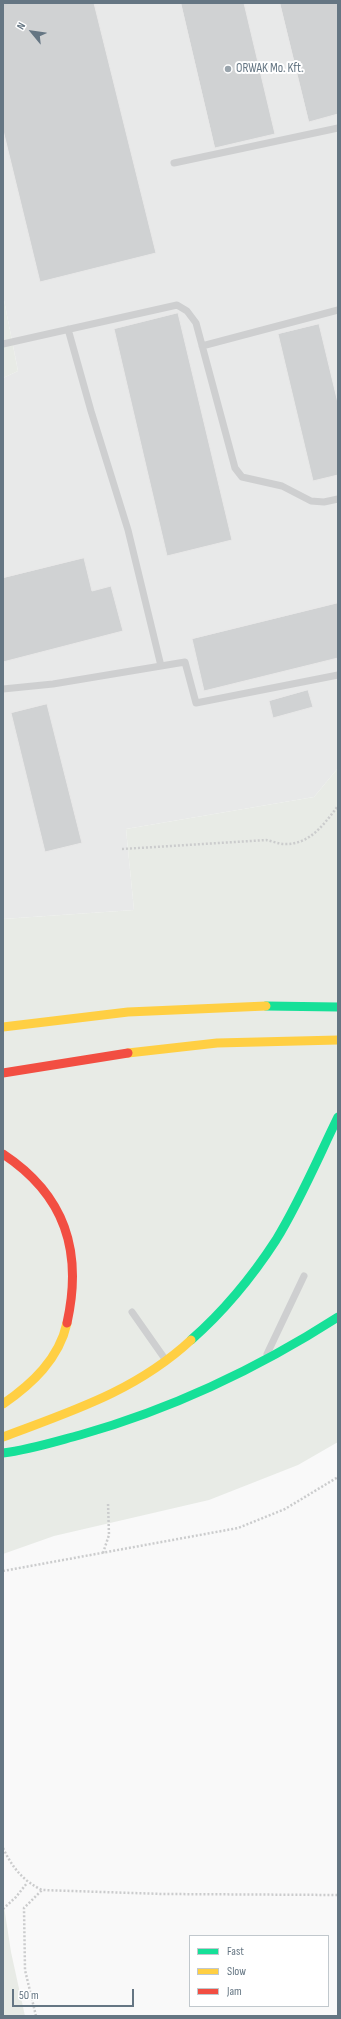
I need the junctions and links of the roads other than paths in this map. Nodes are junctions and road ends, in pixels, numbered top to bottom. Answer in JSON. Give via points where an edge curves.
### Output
{"nodes":[{"id":1,"x":338,"y":128,"type":"edge"},
{"id":2,"x":174,"y":163,"type":"dead end"},
{"id":3,"x":338,"y":310,"type":"edge"},
{"id":4,"x":68,"y":329,"type":"junction"},
{"id":5,"x":3,"y":344,"type":"edge"},
{"id":6,"x":202,"y":346,"type":"junction"},
{"id":7,"x":338,"y":499,"type":"edge"},
{"id":8,"x":161,"y":666,"type":"junction"},
{"id":9,"x":338,"y":674,"type":"edge"},
{"id":10,"x":3,"y":689,"type":"edge"},
{"id":11,"x":338,"y":1007,"type":"edge"},
{"id":12,"x":3,"y":1027,"type":"edge"},
{"id":13,"x":338,"y":1040,"type":"edge"},
{"id":14,"x":3,"y":1073,"type":"edge"},
{"id":15,"x":338,"y":1117,"type":"edge"},
{"id":16,"x":3,"y":1154,"type":"edge"},
{"id":17,"x":304,"y":1276,"type":"dead end"},
{"id":18,"x":132,"y":1312,"type":"dead end"},
{"id":19,"x":338,"y":1317,"type":"edge"},
{"id":20,"x":166,"y":1360,"type":"junction"},
{"id":21,"x":263,"y":1363,"type":"junction"},
{"id":22,"x":3,"y":1404,"type":"edge"},
{"id":23,"x":46,"y":1420,"type":"junction"},
{"id":24,"x":3,"y":1430,"type":"edge"},
{"id":25,"x":3,"y":1437,"type":"edge"},
{"id":26,"x":3,"y":1453,"type":"edge"}],
"edges":[{"from":1,"to":2,"type":"lane"},
{"from":3,"to":6,"type":"lane"},
{"from":4,"to":5,"type":"lane"},
{"from":4,"to":6,"type":"lane","via":[[177,305],[188,311],[196,323]]},
{"from":4,"to":8,"type":"lane","via":[[128,530]]},
{"from":6,"to":7,"type":"lane","via":[[235,468],[242,477],[282,486],[311,501]]},
{"from":8,"to":9,"type":"lane","via":[[185,662],[196,703]]},
{"from":8,"to":10,"type":"lane","via":[[53,684]]},
{"from":11,"to":12,"type":"highway","via":[[143,1010],[63,1017]]},
{"from":13,"to":14,"type":"highway","via":[[217,1043],[174,1047]]},
{"from":15,"to":20,"type":"highway","via":[[290,1215],[267,1255],[220,1315],[194,1340]]},
{"from":16,"to":22,"type":"highway","via":[[37,1181],[56,1210],[69,1241],[74,1285],[71,1311],[54,1355],[28,1387]]},
{"from":17,"to":21,"type":"lane"},
{"from":18,"to":20,"type":"lane"},
{"from":19,"to":21,"type":"highway"},
{"from":20,"to":23,"type":"highway","via":[[141,1378],[106,1397]]},
{"from":21,"to":26,"type":"highway","via":[[202,1393],[155,1412],[105,1428]]},
{"from":23,"to":24,"type":"highway"},
{"from":23,"to":25,"type":"highway"}]}
